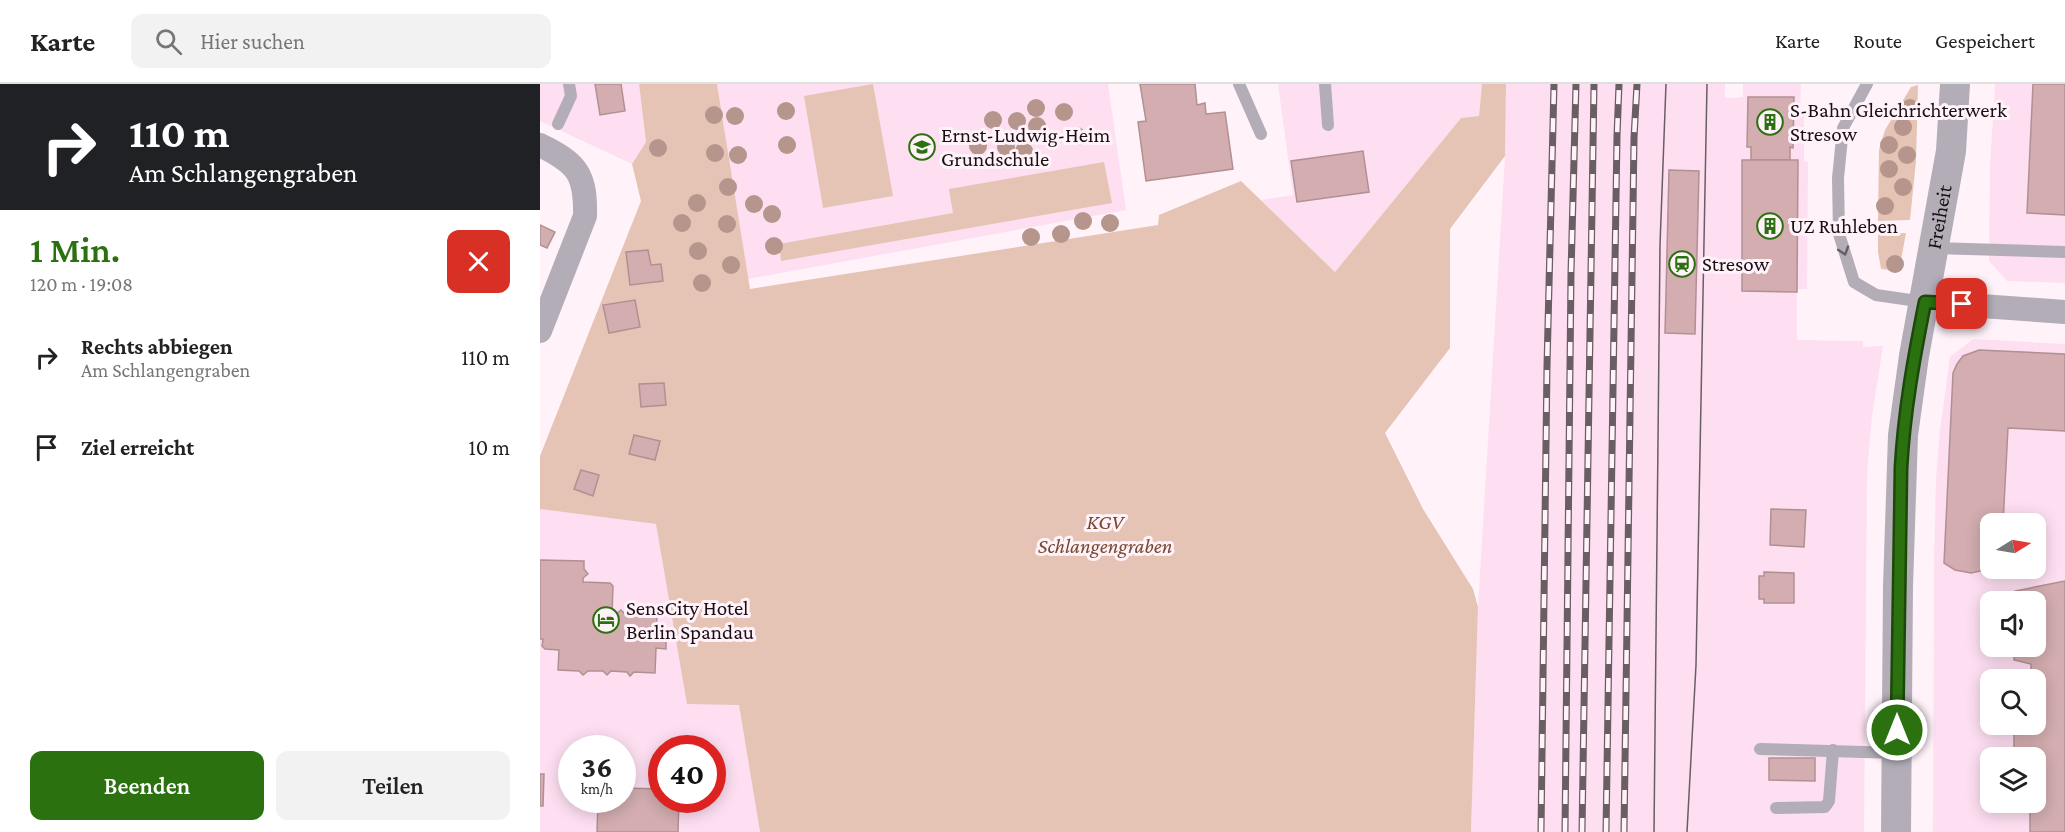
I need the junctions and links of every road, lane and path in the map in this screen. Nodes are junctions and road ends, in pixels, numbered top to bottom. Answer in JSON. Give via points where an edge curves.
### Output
{"nodes":[{"id":1,"x":569,"y":84,"type":"edge"},
{"id":2,"x":1239,"y":84,"type":"edge"},
{"id":3,"x":1325,"y":84,"type":"edge"},
{"id":4,"x":1867,"y":84,"type":"edge"},
{"id":5,"x":1953,"y":91,"type":"edge"},
{"id":6,"x":558,"y":124,"type":"dead end"},
{"id":7,"x":1328,"y":125,"type":"dead end"},
{"id":8,"x":1261,"y":134,"type":"dead end"},
{"id":9,"x":540,"y":146,"type":"edge"},
{"id":10,"x":1935,"y":248,"type":"junction"},
{"id":11,"x":2065,"y":252,"type":"edge"},
{"id":12,"x":1925,"y":302,"type":"junction"},
{"id":13,"x":2065,"y":312,"type":"edge"},
{"id":14,"x":540,"y":331,"type":"edge"},
{"id":15,"x":1760,"y":749,"type":"dead end"},
{"id":16,"x":1833,"y":750,"type":"junction"},
{"id":17,"x":1897,"y":753,"type":"junction"},
{"id":18,"x":1776,"y":808,"type":"dead end"},
{"id":19,"x":1896,"y":832,"type":"edge"}],
"edges":[{"from":1,"to":6,"type":"lane","via":[[571,96]]},
{"from":2,"to":8,"type":"lane"},
{"from":3,"to":7,"type":"lane"},
{"from":4,"to":12,"type":"lane","one_way":true,"via":[[1843,128],[1838,178],[1839,234],[1854,282],[1876,295]]},
{"from":5,"to":10,"type":"street","name":"Freiheit","via":[[1951,151]]},
{"from":9,"to":14,"type":"street","via":[[573,165],[586,196],[585,216]]},
{"from":10,"to":11,"type":"lane"},
{"from":10,"to":12,"type":"street","name":"Freiheit"},
{"from":12,"to":13,"type":"street"},
{"from":12,"to":17,"type":"street","name":"Freiheit","via":[[1903,435]]},
{"from":15,"to":16,"type":"lane"},
{"from":16,"to":17,"type":"lane"},
{"from":16,"to":18,"type":"lane","via":[[1829,801],[1825,807]]},
{"from":17,"to":19,"type":"street","name":"Freiheit"}]}
